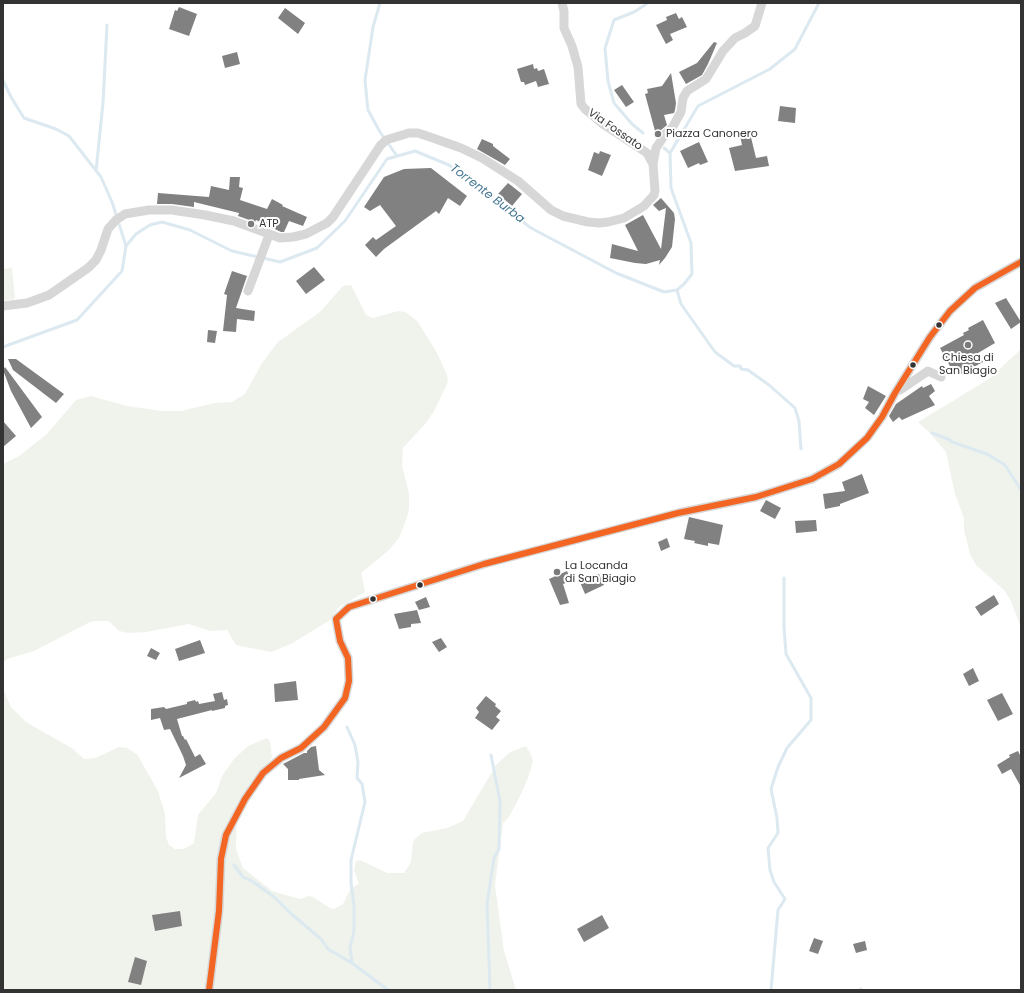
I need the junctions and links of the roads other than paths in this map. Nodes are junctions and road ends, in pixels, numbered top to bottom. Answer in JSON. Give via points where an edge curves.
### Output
{"nodes":[{"id":1,"x":562,"y":3,"type":"edge"},
{"id":2,"x":762,"y":3,"type":"edge"},
{"id":3,"x":653,"y":166,"type":"junction"},
{"id":4,"x":269,"y":235,"type":"junction"},
{"id":5,"x":1021,"y":262,"type":"edge"},
{"id":6,"x":248,"y":290,"type":"dead end"},
{"id":7,"x":3,"y":306,"type":"edge"},
{"id":8,"x":941,"y":376,"type":"dead end"},
{"id":9,"x":896,"y":393,"type":"junction"},
{"id":10,"x":209,"y":990,"type":"edge"}],
"edges":[{"from":1,"to":3,"type":"street","name":"Via Fossato","via":[[564,28],[578,67],[581,104],[603,124],[647,153]]},
{"from":2,"to":3,"type":"street","via":[[755,26],[735,38],[723,51],[706,78],[687,92],[683,98],[681,112],[656,148]]},
{"from":3,"to":4,"type":"street","via":[[656,191],[644,206],[624,218],[588,222],[563,216],[551,210],[518,181],[461,148],[418,133],[409,133],[386,140],[380,146],[327,223],[306,234],[293,237],[280,238]]},
{"from":4,"to":6,"type":"street"},
{"from":4,"to":7,"type":"street","via":[[234,221],[172,210],[125,214],[108,229],[96,260],[88,268],[49,295],[27,303]]},
{"from":5,"to":9,"type":"street","via":[[975,288],[950,311],[930,337]]},
{"from":8,"to":9,"type":"street","via":[[928,371]]},
{"from":9,"to":10,"type":"street","via":[[867,438],[839,464],[812,479],[756,497],[678,513],[484,564],[349,607],[336,619],[340,641],[348,658],[349,681],[345,698],[324,728],[301,748],[281,758],[263,772],[226,835],[221,859],[219,911]]}]}
